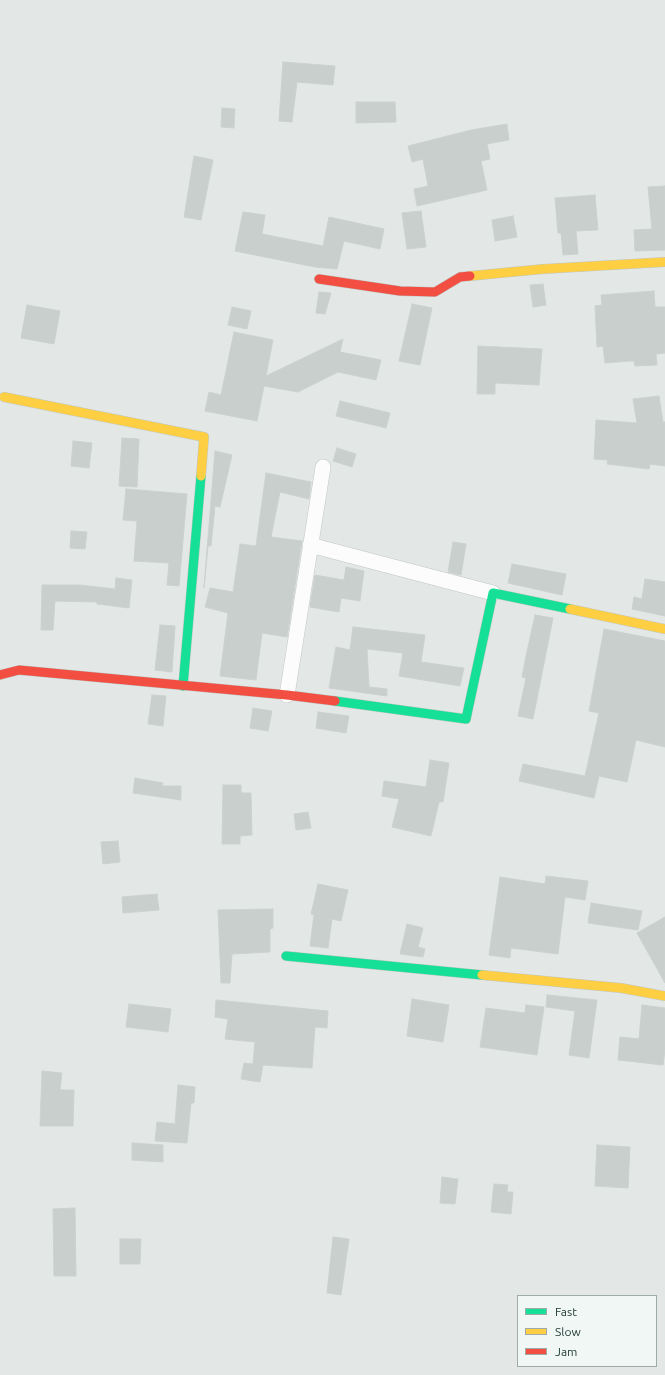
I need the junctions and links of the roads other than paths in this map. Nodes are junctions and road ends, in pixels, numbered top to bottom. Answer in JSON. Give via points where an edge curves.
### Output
{"nodes":[{"id":1,"x":665,"y":262,"type":"edge"},
{"id":2,"x":319,"y":279,"type":"dead end"},
{"id":3,"x":4,"y":398,"type":"dead end"},
{"id":4,"x":323,"y":467,"type":"dead end"},
{"id":5,"x":310,"y":545,"type":"junction"},
{"id":6,"x":493,"y":593,"type":"junction"},
{"id":7,"x":665,"y":629,"type":"edge"},
{"id":8,"x":0,"y":675,"type":"edge"},
{"id":9,"x":183,"y":686,"type":"junction"},
{"id":10,"x":287,"y":695,"type":"junction"},
{"id":11,"x":286,"y":956,"type":"dead end"},
{"id":12,"x":665,"y":996,"type":"edge"}],
"edges":[{"from":1,"to":2,"type":"street","via":[[460,277],[435,292],[400,291]]},
{"from":3,"to":9,"type":"street","via":[[204,437]]},
{"from":4,"to":5,"type":"street"},
{"from":5,"to":6,"type":"street"},
{"from":5,"to":10,"type":"street"},
{"from":6,"to":7,"type":"street"},
{"from":6,"to":10,"type":"street","via":[[466,719]]},
{"from":8,"to":9,"type":"street","via":[[19,670]]},
{"from":9,"to":10,"type":"street"},
{"from":11,"to":12,"type":"street","via":[[621,988]]}]}
